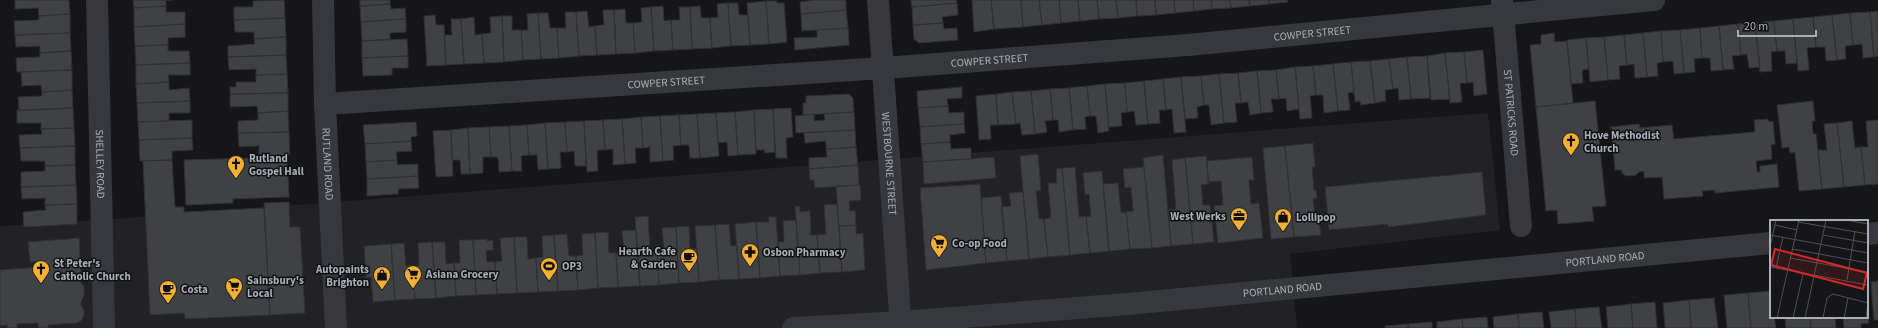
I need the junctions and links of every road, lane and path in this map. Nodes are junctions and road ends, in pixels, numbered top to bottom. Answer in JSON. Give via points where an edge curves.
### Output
{"nodes":[{"id":1,"x":97,"y":0,"type":"edge"},
{"id":2,"x":323,"y":0,"type":"edge"},
{"id":3,"x":878,"y":0,"type":"edge"},
{"id":4,"x":1654,"y":0,"type":"edge"},
{"id":5,"x":1503,"y":7,"type":"edge"},
{"id":6,"x":884,"y":68,"type":"junction"},
{"id":7,"x":325,"y":104,"type":"junction"},
{"id":8,"x":1521,"y":226,"type":"dead end"},
{"id":9,"x":1878,"y":233,"type":"edge"},
{"id":10,"x":1868,"y":234,"type":"edge"},
{"id":11,"x":1770,"y":243,"type":"edge"},
{"id":12,"x":901,"y":325,"type":"edge"},
{"id":13,"x":104,"y":328,"type":"edge"},
{"id":14,"x":336,"y":328,"type":"edge"},
{"id":15,"x":793,"y":328,"type":"edge"}],
"edges":[{"from":1,"to":13,"type":"street","name":"SHELLEY ROAD"},
{"from":2,"to":7,"type":"street","name":"RUTLAND ROAD"},
{"from":3,"to":6,"type":"street","name":"WESTBOURNE STREET"},
{"from":4,"to":5,"type":"street","name":"COWPER STREET"},
{"from":5,"to":6,"type":"street","name":"COWPER STREET","via":[[1188,45]]},
{"from":5,"to":8,"type":"street","name":"ST PATRICKS ROAD"},
{"from":6,"to":7,"type":"street","name":"COWPER STREET"},
{"from":6,"to":12,"type":"street","name":"WESTBOURNE STREET"},
{"from":7,"to":14,"type":"street","name":"RUTLAND ROAD"},
{"from":9,"to":10,"type":"street"},
{"from":11,"to":12,"type":"street","name":"PORTLAND ROAD"},
{"from":12,"to":15,"type":"street","name":"PORTLAND ROAD"}]}
